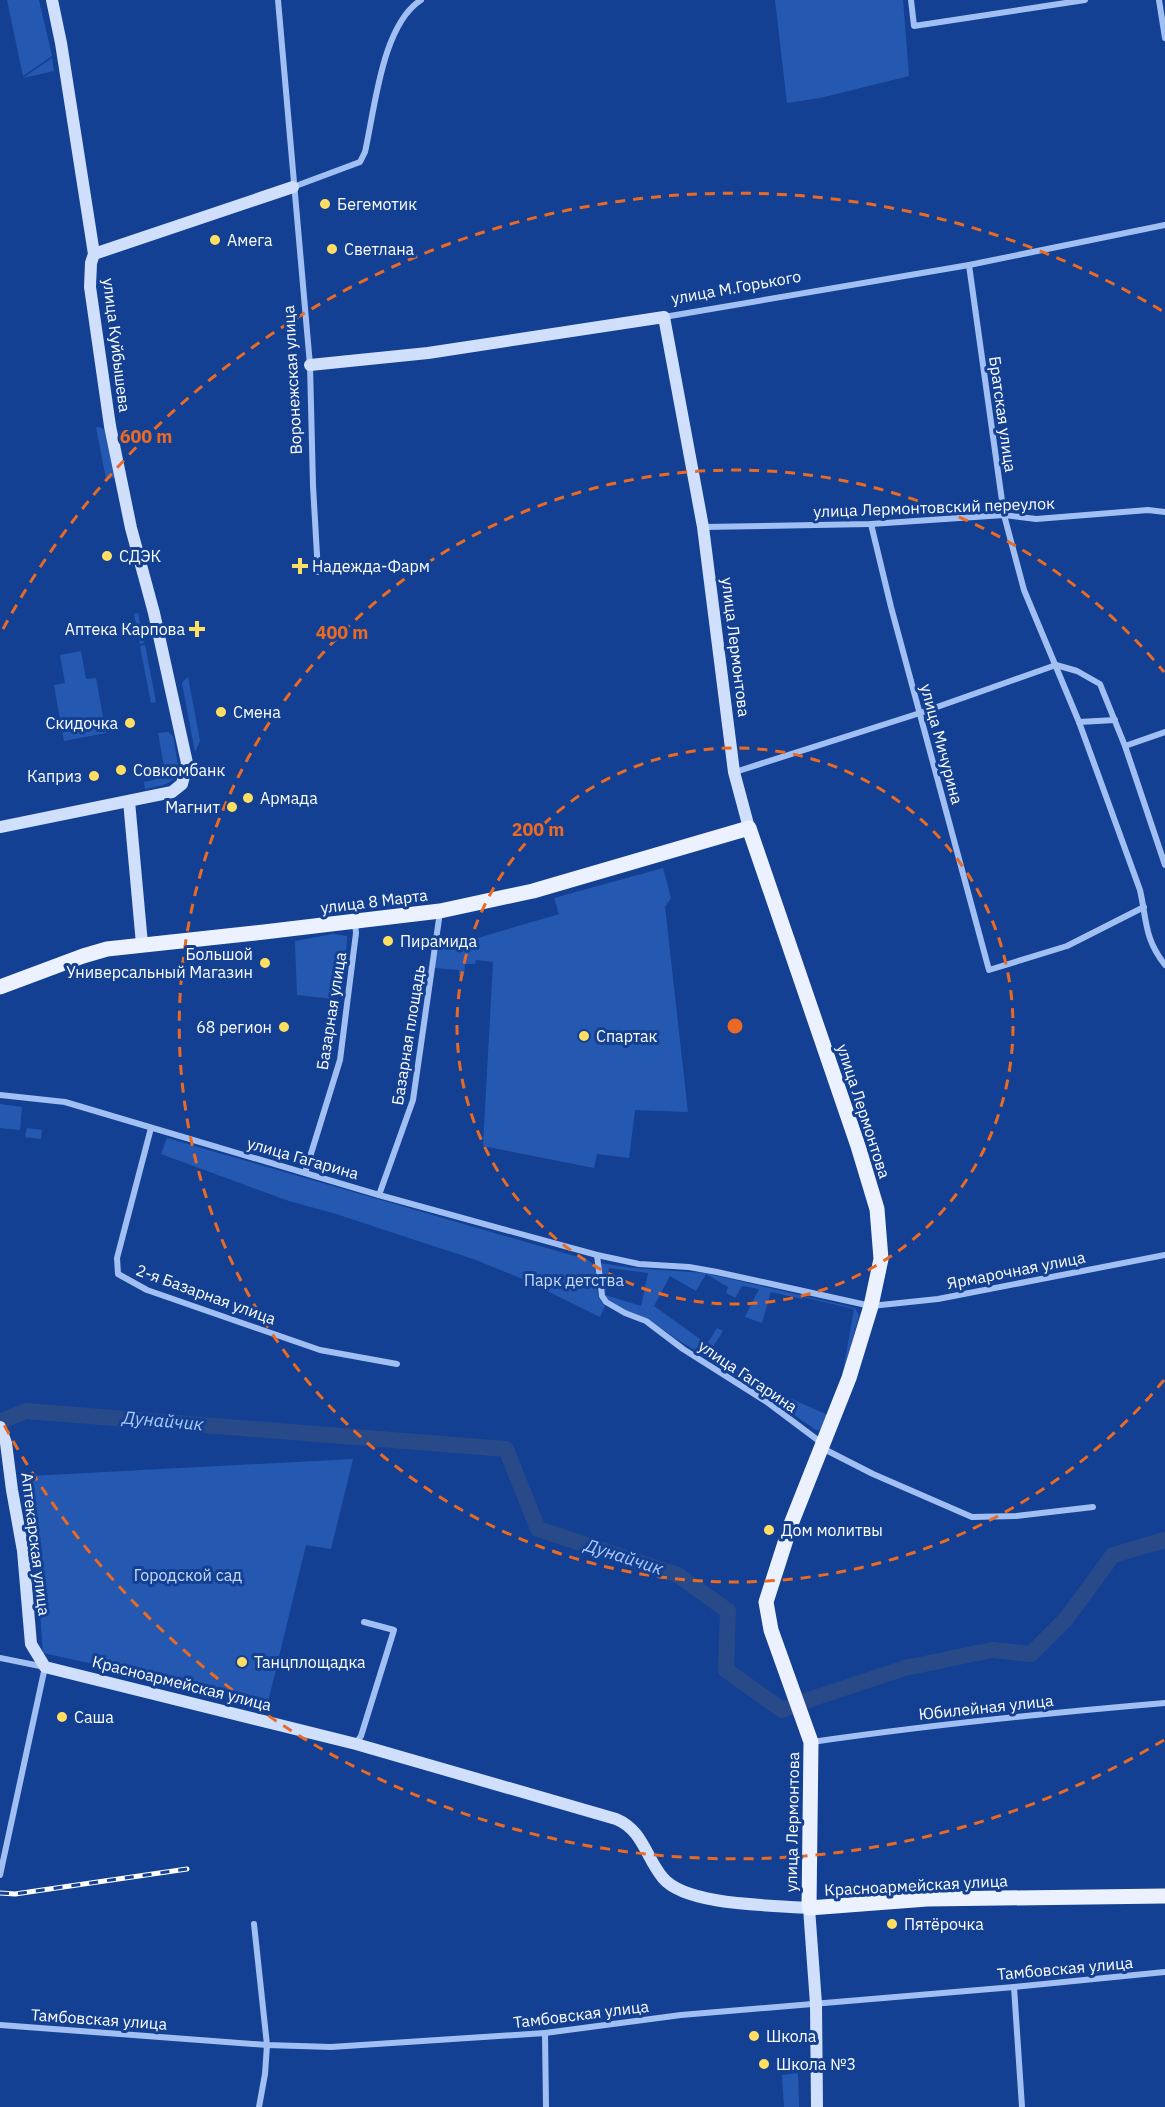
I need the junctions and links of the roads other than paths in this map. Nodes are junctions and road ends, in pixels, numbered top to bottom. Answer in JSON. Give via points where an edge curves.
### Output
{"nodes":[{"id":1,"x":52,"y":0,"type":"edge"},
{"id":2,"x":278,"y":0,"type":"edge"},
{"id":3,"x":421,"y":0,"type":"edge"},
{"id":4,"x":911,"y":0,"type":"edge"},
{"id":5,"x":1085,"y":0,"type":"edge"},
{"id":6,"x":1159,"y":0,"type":"edge"},
{"id":7,"x":1165,"y":38,"type":"edge"},
{"id":8,"x":293,"y":187,"type":"junction"},
{"id":9,"x":1165,"y":225,"type":"edge"},
{"id":10,"x":94,"y":254,"type":"junction"},
{"id":11,"x":969,"y":265,"type":"junction"},
{"id":12,"x":663,"y":317,"type":"junction"},
{"id":13,"x":310,"y":365,"type":"junction"},
{"id":14,"x":1165,"y":512,"type":"edge"},
{"id":15,"x":1004,"y":515,"type":"junction"},
{"id":16,"x":871,"y":525,"type":"junction"},
{"id":17,"x":703,"y":527,"type":"junction"},
{"id":18,"x":318,"y":572,"type":"dead end"},
{"id":19,"x":1056,"y":665,"type":"junction"},
{"id":20,"x":920,"y":713,"type":"junction"},
{"id":21,"x":1115,"y":720,"type":"junction"},
{"id":22,"x":1079,"y":722,"type":"junction"},
{"id":23,"x":1165,"y":732,"type":"edge"},
{"id":24,"x":1125,"y":746,"type":"junction"},
{"id":25,"x":734,"y":772,"type":"junction"},
{"id":26,"x":129,"y":801,"type":"junction"},
{"id":27,"x":0,"y":827,"type":"edge"},
{"id":28,"x":749,"y":828,"type":"junction"},
{"id":29,"x":1165,"y":865,"type":"edge"},
{"id":30,"x":1144,"y":907,"type":"junction"},
{"id":31,"x":440,"y":910,"type":"junction"},
{"id":32,"x":355,"y":921,"type":"junction"},
{"id":33,"x":142,"y":944,"type":"junction"},
{"id":34,"x":1165,"y":965,"type":"edge"},
{"id":35,"x":0,"y":987,"type":"edge"},
{"id":36,"x":0,"y":1095,"type":"edge"},
{"id":37,"x":151,"y":1128,"type":"junction"},
{"id":38,"x":306,"y":1173,"type":"junction"},
{"id":39,"x":379,"y":1194,"type":"junction"},
{"id":40,"x":597,"y":1255,"type":"junction"},
{"id":41,"x":1165,"y":1255,"type":"edge"},
{"id":42,"x":871,"y":1306,"type":"junction"},
{"id":43,"x":397,"y":1364,"type":"dead end"},
{"id":44,"x":0,"y":1427,"type":"edge"},
{"id":45,"x":823,"y":1446,"type":"junction"},
{"id":46,"x":1093,"y":1507,"type":"dead end"},
{"id":47,"x":364,"y":1622,"type":"dead end"},
{"id":48,"x":0,"y":1658,"type":"edge"},
{"id":49,"x":45,"y":1667,"type":"junction"},
{"id":50,"x":1165,"y":1703,"type":"edge"},
{"id":51,"x":811,"y":1742,"type":"junction"},
{"id":52,"x":356,"y":1744,"type":"junction"},
{"id":53,"x":0,"y":1875,"type":"edge"},
{"id":54,"x":1165,"y":1896,"type":"edge"},
{"id":55,"x":809,"y":1908,"type":"junction"},
{"id":56,"x":254,"y":1924,"type":"dead end"},
{"id":57,"x":1165,"y":1972,"type":"edge"},
{"id":58,"x":1014,"y":1987,"type":"junction"},
{"id":59,"x":816,"y":2004,"type":"junction"},
{"id":60,"x":0,"y":2025,"type":"edge"},
{"id":61,"x":545,"y":2033,"type":"junction"},
{"id":62,"x":267,"y":2045,"type":"junction"},
{"id":63,"x":259,"y":2107,"type":"edge"},
{"id":64,"x":546,"y":2107,"type":"edge"},
{"id":65,"x":817,"y":2107,"type":"edge"},
{"id":66,"x":1022,"y":2107,"type":"edge"}],
"edges":[{"from":1,"to":10,"type":"street","name":"улица Куйбышева"},
{"from":2,"to":8,"type":"street","name":"Воронежская улица"},
{"from":3,"to":8,"type":"street","via":[[406,11],[388,46],[360,162]]},
{"from":4,"to":5,"type":"street","via":[[914,26]]},
{"from":6,"to":7,"type":"street"},
{"from":8,"to":10,"type":"street"},
{"from":8,"to":13,"type":"street","name":"Воронежская улица"},
{"from":9,"to":11,"type":"street","name":"улица М.Горького"},
{"from":10,"to":26,"type":"street","name":"улица Куйбышева","via":[[90,287],[110,426],[187,763],[184,780],[172,792]]},
{"from":11,"to":12,"type":"street","name":"улица М.Горького"},
{"from":11,"to":15,"type":"street","name":"Братская улица"},
{"from":12,"to":13,"type":"street","name":"улица М.Горького","via":[[428,353]]},
{"from":12,"to":17,"type":"street","name":"улица Лермонтова"},
{"from":13,"to":18,"type":"street","name":"Воронежская улица"},
{"from":14,"to":15,"type":"street","name":"улица Лермонтовский переулок","via":[[1036,519]]},
{"from":15,"to":16,"type":"street","name":"улица Лермонтовский переулок"},
{"from":15,"to":19,"type":"street","name":"Братская улица","via":[[1024,590]]},
{"from":16,"to":17,"type":"street","name":"улица Лермонтовский переулок"},
{"from":16,"to":20,"type":"street","name":"улица Мичурина"},
{"from":17,"to":25,"type":"street","name":"улица Лермонтова"},
{"from":19,"to":20,"type":"street"},
{"from":19,"to":21,"type":"street","via":[[1101,684]]},
{"from":19,"to":22,"type":"street","name":"Братская улица"},
{"from":20,"to":25,"type":"street"},
{"from":20,"to":30,"type":"street","name":"улица Мичурина","via":[[988,970],[1067,946]]},
{"from":21,"to":22,"type":"street"},
{"from":21,"to":24,"type":"street"},
{"from":22,"to":30,"type":"street","name":"Братская улица"},
{"from":23,"to":24,"type":"street"},
{"from":24,"to":29,"type":"street"},
{"from":25,"to":28,"type":"street","name":"улица Лермонтова"},
{"from":26,"to":27,"type":"street"},
{"from":26,"to":33,"type":"street"},
{"from":28,"to":31,"type":"main road","name":"улица 8 Марта","via":[[533,891]]},
{"from":28,"to":42,"type":"main road","name":"улица Лермонтова","via":[[877,1209],[881,1260]]},
{"from":30,"to":34,"type":"street","name":"Братская улица","via":[[1146,931]]},
{"from":31,"to":32,"type":"main road","name":"улица 8 Марта"},
{"from":31,"to":39,"type":"street","name":"Базарная площадь","via":[[413,1100]]},
{"from":32,"to":33,"type":"main road","name":"улица 8 Марта"},
{"from":32,"to":38,"type":"street","name":"Базарная улица","via":[[340,1060]]},
{"from":33,"to":35,"type":"main road","name":"улица 8 Марта","via":[[82,956]]},
{"from":36,"to":37,"type":"street","name":"улица Гагарина","via":[[66,1102]]},
{"from":37,"to":38,"type":"street","name":"улица Гагарина"},
{"from":37,"to":43,"type":"street","name":"2-я Базарная улица","via":[[117,1258],[118,1274],[147,1290],[320,1350]]},
{"from":38,"to":39,"type":"street","name":"улица Гагарина"},
{"from":39,"to":40,"type":"street","name":"улица Гагарина"},
{"from":40,"to":42,"type":"street","name":"улица Гагарина","via":[[639,1264],[717,1272]]},
{"from":40,"to":45,"type":"street","name":"улица Гагарина","via":[[606,1302],[646,1321],[767,1402]]},
{"from":41,"to":42,"type":"street","name":"Ярмарочная улица","via":[[938,1299]]},
{"from":42,"to":45,"type":"main road","name":"улица Лермонтова"},
{"from":44,"to":49,"type":"street","name":"Аптекарская улица","via":[[23,1551],[31,1644]]},
{"from":45,"to":46,"type":"street","name":"улица Гагарина","via":[[873,1474],[972,1517]]},
{"from":45,"to":51,"type":"main road","name":"улица Лермонтова","via":[[791,1524],[766,1602],[771,1630]]},
{"from":47,"to":52,"type":"street","via":[[394,1630]]},
{"from":48,"to":49,"type":"street","name":"Красноармейская улица"},
{"from":49,"to":52,"type":"street","name":"Красноармейская улица"},
{"from":49,"to":53,"type":"street"},
{"from":50,"to":51,"type":"street","name":"Юбилейная улица"},
{"from":51,"to":55,"type":"main road","name":"улица Лермонтова"},
{"from":52,"to":55,"type":"street","name":"Красноармейская улица","via":[[624,1822],[643,1842],[664,1880],[684,1893]]},
{"from":54,"to":55,"type":"main road","name":"Красноармейская улица","via":[[927,1899]]},
{"from":55,"to":59,"type":"street"},
{"from":56,"to":62,"type":"street"},
{"from":57,"to":58,"type":"street","name":"Тамбовская улица"},
{"from":58,"to":59,"type":"street","name":"Тамбовская улица"},
{"from":58,"to":66,"type":"street"},
{"from":59,"to":61,"type":"street","name":"Тамбовская улица","via":[[681,2015]]},
{"from":59,"to":65,"type":"street"},
{"from":60,"to":62,"type":"street","name":"Тамбовская улица"},
{"from":61,"to":62,"type":"street","name":"Тамбовская улица","via":[[331,2047]]},
{"from":61,"to":64,"type":"street"},
{"from":62,"to":63,"type":"street"}]}
